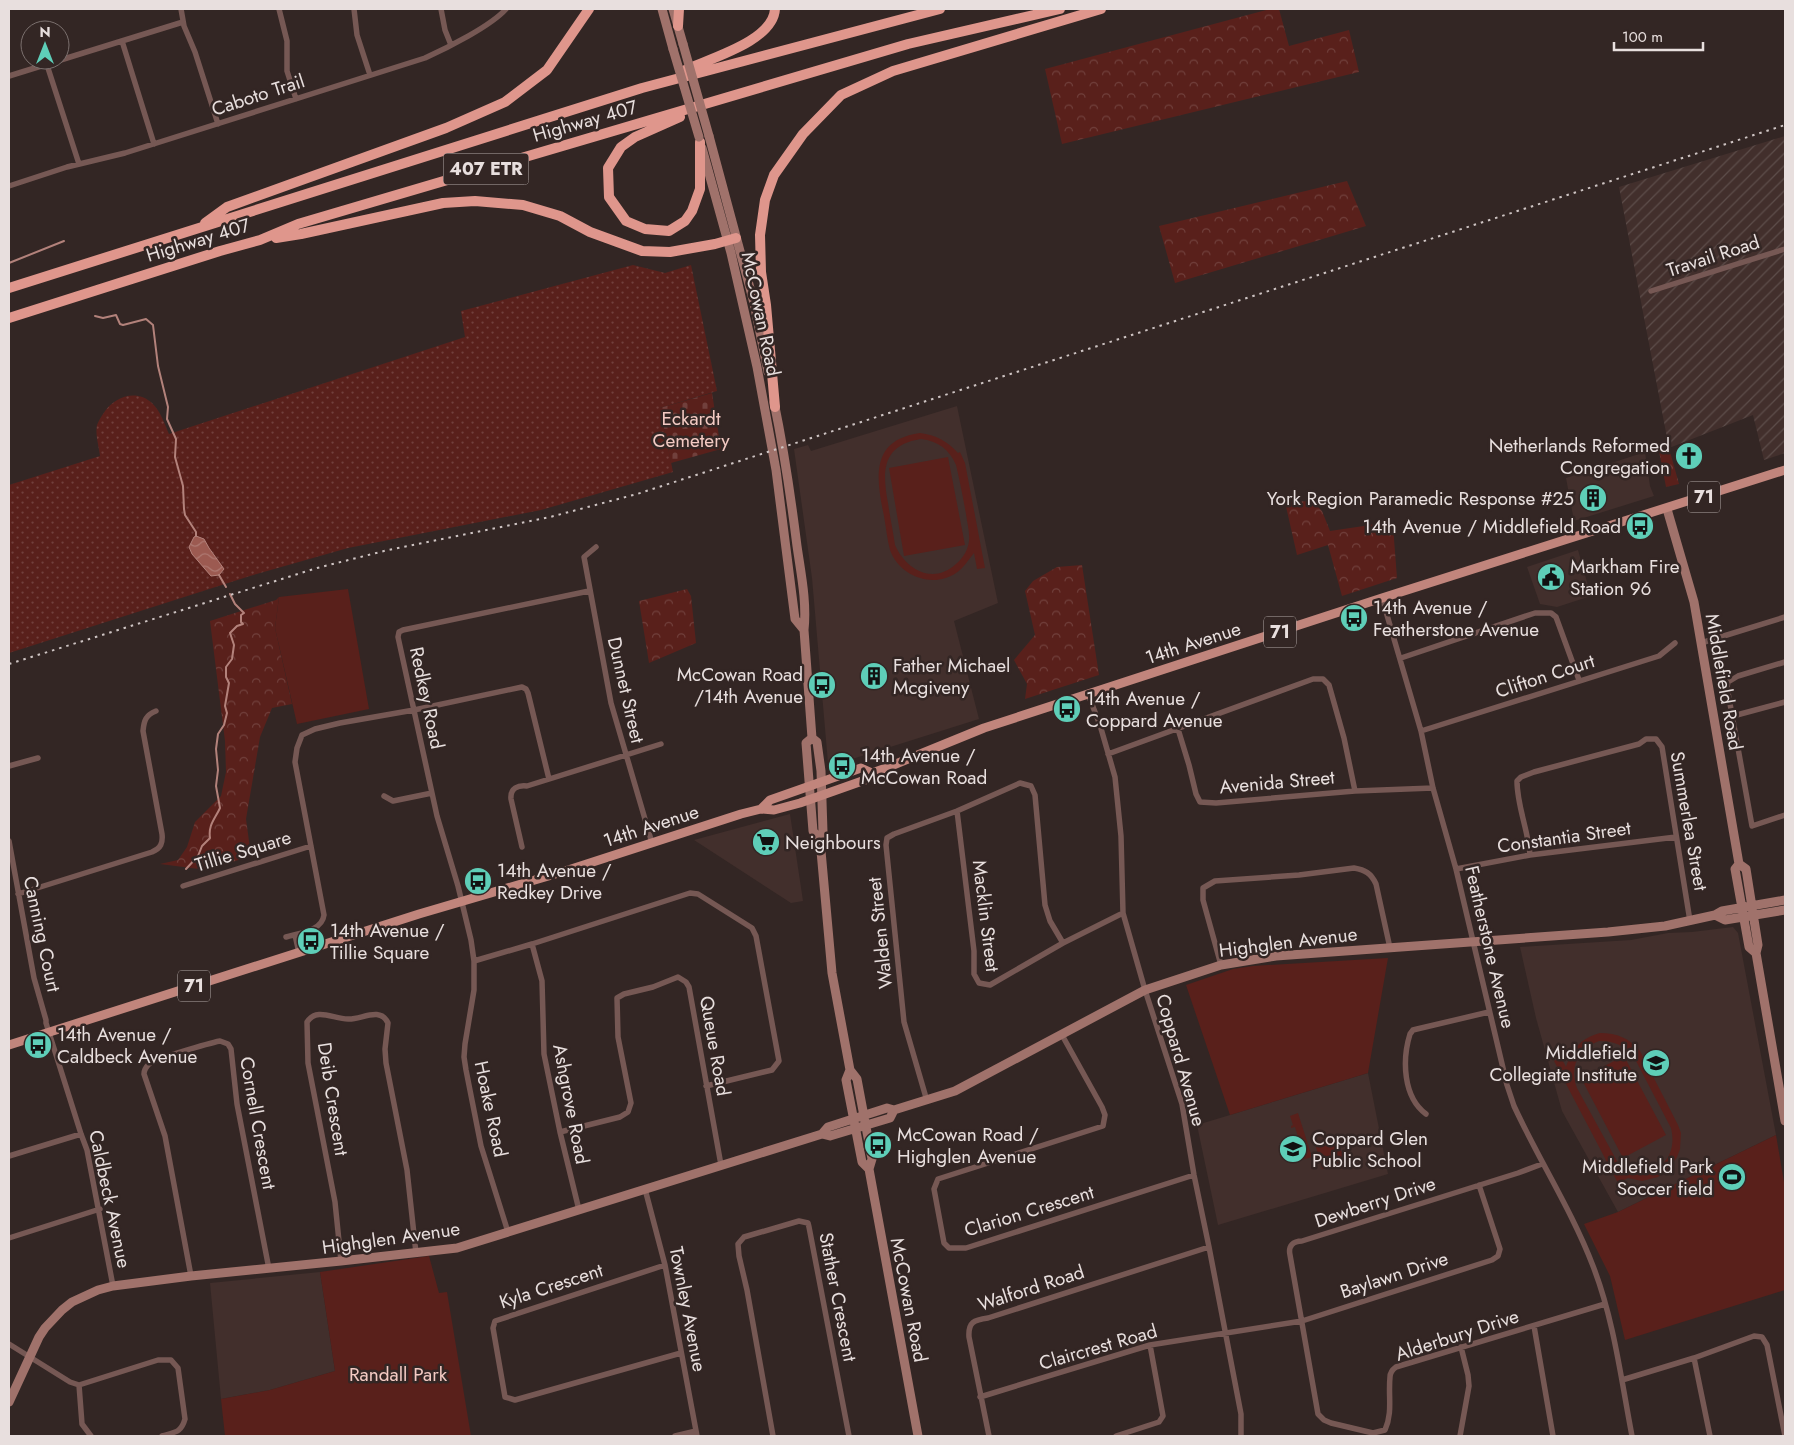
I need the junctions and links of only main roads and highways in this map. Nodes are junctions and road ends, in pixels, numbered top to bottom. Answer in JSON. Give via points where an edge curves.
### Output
{"nodes":[{"id":1,"x":589,"y":9,"type":"edge"},
{"id":2,"x":662,"y":9,"type":"edge"},
{"id":3,"x":673,"y":9,"type":"edge"},
{"id":4,"x":680,"y":9,"type":"edge"},
{"id":5,"x":776,"y":9,"type":"edge"},
{"id":6,"x":940,"y":9,"type":"edge"},
{"id":7,"x":1060,"y":9,"type":"edge"},
{"id":8,"x":1101,"y":9,"type":"edge"},
{"id":9,"x":678,"y":26,"type":"junction"},
{"id":10,"x":656,"y":84,"type":"junction"},
{"id":11,"x":713,"y":102,"type":"junction"},
{"id":12,"x":703,"y":138,"type":"junction"},
{"id":13,"x":199,"y":228,"type":"junction"},
{"id":14,"x":732,"y":239,"type":"junction"},
{"id":15,"x":260,"y":240,"type":"junction"},
{"id":16,"x":9,"y":288,"type":"edge"},
{"id":17,"x":9,"y":318,"type":"edge"},
{"id":18,"x":775,"y":407,"type":"junction"},
{"id":19,"x":1785,"y":470,"type":"edge"},
{"id":20,"x":1667,"y":508,"type":"junction"},
{"id":21,"x":804,"y":630,"type":"junction"},
{"id":22,"x":812,"y":738,"type":"junction"},
{"id":23,"x":872,"y":772,"type":"junction"},
{"id":24,"x":822,"y":782,"type":"junction"},
{"id":25,"x":811,"y":786,"type":"junction"},
{"id":26,"x":822,"y":796,"type":"junction"},
{"id":27,"x":811,"y":799,"type":"junction"},
{"id":28,"x":761,"y":809,"type":"junction"},
{"id":29,"x":820,"y":840,"type":"junction"},
{"id":30,"x":1785,"y":900,"type":"edge"},
{"id":31,"x":1747,"y":906,"type":"junction"},
{"id":32,"x":1785,"y":910,"type":"edge"},
{"id":33,"x":1715,"y":915,"type":"junction"},
{"id":34,"x":1748,"y":917,"type":"junction"},
{"id":35,"x":9,"y":1045,"type":"edge"},
{"id":36,"x":850,"y":1070,"type":"junction"},
{"id":37,"x":865,"y":1120,"type":"junction"},
{"id":38,"x":1785,"y":1121,"type":"edge"},
{"id":39,"x":854,"y":1123,"type":"junction"},
{"id":40,"x":868,"y":1169,"type":"junction"},
{"id":41,"x":9,"y":1402,"type":"edge"},
{"id":42,"x":918,"y":1436,"type":"edge"}],
"edges":[{"from":1,"to":13,"type":"highway","via":[[547,70],[505,102],[446,128],[227,207]]},
{"from":2,"to":12,"type":"main road","name":"McCowan Road","bridge":true},
{"from":3,"to":9,"type":"main road","name":"McCowan Road"},
{"from":4,"to":9,"type":"highway"},
{"from":5,"to":10,"type":"highway","via":[[767,27],[749,43]]},
{"from":6,"to":10,"type":"highway","name":"Highway 407","number":"407 ETR"},
{"from":7,"to":11,"type":"highway","name":"Highway 407","number":"407 ETR","via":[[908,44]]},
{"from":8,"to":18,"type":"highway","via":[[893,71],[841,95],[803,134],[774,176],[765,200],[760,235]]},
{"from":9,"to":12,"type":"main road","name":"McCowan Road","bridge":true},
{"from":10,"to":13,"type":"highway","name":"Highway 407","number":"407 ETR"},
{"from":11,"to":12,"type":"highway","via":[[635,137],[621,147],[608,168],[609,197],[626,221],[645,229],[669,231],[685,221],[700,189]]},
{"from":11,"to":15,"type":"highway","name":"Highway 407","number":"407 ETR","via":[[308,221]]},
{"from":12,"to":14,"type":"main road","name":"McCowan Road"},
{"from":13,"to":16,"type":"highway","name":"Highway 407","number":"407 ETR"},
{"from":14,"to":15,"type":"highway","via":[[670,252],[642,251],[590,232],[560,216],[523,205],[475,201],[443,203]]},
{"from":14,"to":18,"type":"main road","name":"McCowan Road","via":[[754,303]]},
{"from":14,"to":21,"type":"main road","name":"McCowan Road","via":[[776,470],[795,619]]},
{"from":15,"to":17,"type":"highway","name":"Highway 407","number":"407 ETR"},
{"from":18,"to":21,"type":"main road","name":"McCowan Road","via":[[786,458],[803,589]]},
{"from":19,"to":20,"type":"main road","name":"14th Avenue","number":"71"},
{"from":20,"to":23,"type":"main road","name":"14th Avenue","number":"71","via":[[984,728]]},
{"from":20,"to":31,"type":"main road","name":"Middlefield Road","via":[[1694,602],[1739,864],[1735,869]]},
{"from":21,"to":22,"type":"main road","name":"McCowan Road"},
{"from":22,"to":24,"type":"main road","name":"McCowan Road","via":[[817,742]]},
{"from":22,"to":25,"type":"main road","name":"McCowan Road","via":[[806,743]]},
{"from":23,"to":24,"type":"main road","name":"14th Avenue","number":"71","via":[[861,768]]},
{"from":23,"to":26,"type":"main road","name":"14th Avenue","number":"71","via":[[865,780]]},
{"from":24,"to":25,"type":"main road","name":"14th Avenue","number":"71"},
{"from":24,"to":26,"type":"main road","name":"McCowan Road"},
{"from":25,"to":27,"type":"main road","name":"McCowan Road"},
{"from":25,"to":28,"type":"main road","name":"14th Avenue","number":"71","via":[[770,800]]},
{"from":26,"to":27,"type":"main road","name":"14th Avenue","number":"71"},
{"from":26,"to":29,"type":"main road","name":"McCowan Road","via":[[823,832]]},
{"from":27,"to":28,"type":"main road","name":"14th Avenue","number":"71","via":[[774,810]]},
{"from":27,"to":29,"type":"main road","name":"McCowan Road","via":[[813,831]]},
{"from":28,"to":35,"type":"main road","name":"14th Avenue","number":"71"},
{"from":29,"to":36,"type":"main road","name":"McCowan Road","via":[[832,973]]},
{"from":30,"to":31,"type":"main road","name":"Highglen Avenue"},
{"from":31,"to":33,"type":"main road","name":"Highglen Avenue"},
{"from":31,"to":34,"type":"main road","name":"Middlefield Road"},
{"from":32,"to":34,"type":"main road","name":"Highglen Avenue"},
{"from":33,"to":34,"type":"main road","name":"Highglen Avenue","via":[[1725,920]]},
{"from":33,"to":37,"type":"main road","name":"Highglen Avenue","via":[[1665,926],[1608,932],[1276,956],[1221,965],[1145,990],[955,1091],[894,1110],[890,1118]]},
{"from":34,"to":38,"type":"main road","name":"Middlefield Road","via":[[1758,945],[1756,953]]},
{"from":36,"to":37,"type":"main road","name":"McCowan Road","via":[[857,1079]]},
{"from":36,"to":39,"type":"main road","name":"McCowan Road","via":[[846,1080]]},
{"from":37,"to":39,"type":"main road","name":"Highglen Avenue"},
{"from":37,"to":40,"type":"main road","name":"McCowan Road","via":[[872,1160]]},
{"from":39,"to":40,"type":"main road","name":"McCowan Road","via":[[862,1162]]},
{"from":39,"to":41,"type":"main road","name":"Highglen Avenue","via":[[830,1136],[822,1134],[457,1248],[113,1286],[72,1302],[45,1328]]},
{"from":40,"to":42,"type":"main road","name":"McCowan Road"}]}
